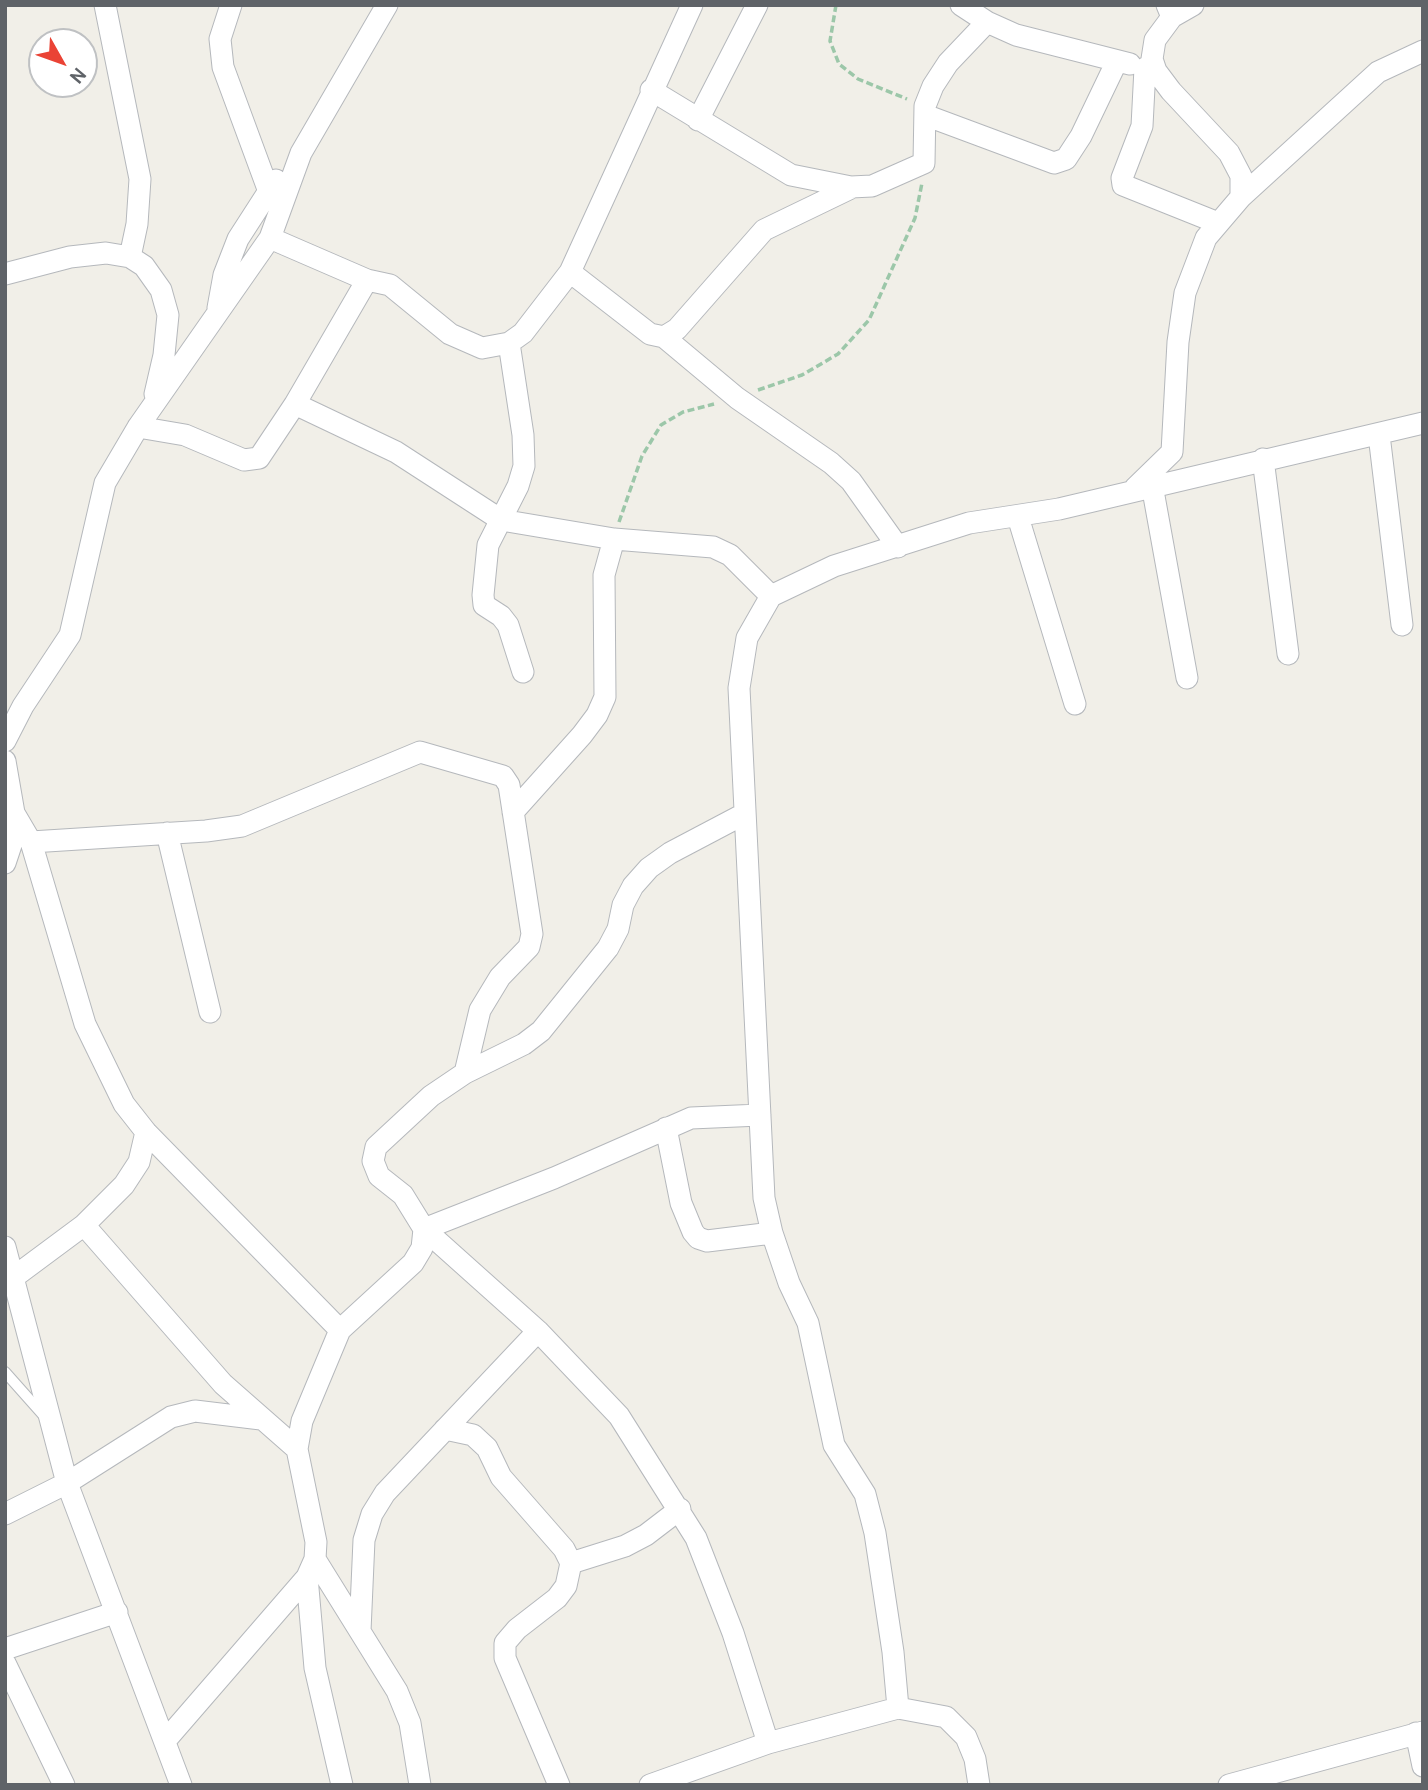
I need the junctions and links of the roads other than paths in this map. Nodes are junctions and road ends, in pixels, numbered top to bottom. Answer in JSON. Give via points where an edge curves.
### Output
{"nodes":[{"id":1,"x":105,"y":5,"type":"edge"},
{"id":2,"x":231,"y":5,"type":"edge"},
{"id":3,"x":387,"y":5,"type":"edge"},
{"id":4,"x":692,"y":5,"type":"edge"},
{"id":5,"x":757,"y":5,"type":"edge"},
{"id":6,"x":961,"y":5,"type":"edge"},
{"id":7,"x":1193,"y":5,"type":"edge"},
{"id":8,"x":1169,"y":11,"type":"edge"},
{"id":9,"x":987,"y":22,"type":"junction"},
{"id":10,"x":1423,"y":51,"type":"edge"},
{"id":11,"x":1117,"y":61,"type":"junction"},
{"id":12,"x":1151,"y":70,"type":"junction"},
{"id":13,"x":651,"y":90,"type":"junction"},
{"id":14,"x":925,"y":110,"type":"junction"},
{"id":15,"x":698,"y":120,"type":"junction"},
{"id":16,"x":301,"y":153,"type":"junction"},
{"id":17,"x":852,"y":187,"type":"junction"},
{"id":18,"x":268,"y":189,"type":"junction"},
{"id":19,"x":1241,"y":197,"type":"junction"},
{"id":20,"x":1218,"y":223,"type":"junction"},
{"id":21,"x":270,"y":238,"type":"junction"},
{"id":22,"x":130,"y":257,"type":"junction"},
{"id":23,"x":570,"y":272,"type":"junction"},
{"id":24,"x":5,"y":274,"type":"edge"},
{"id":25,"x":367,"y":280,"type":"junction"},
{"id":26,"x":217,"y":317,"type":"junction"},
{"id":27,"x":664,"y":337,"type":"junction"},
{"id":28,"x":509,"y":343,"type":"junction"},
{"id":29,"x":295,"y":404,"type":"junction"},
{"id":30,"x":152,"y":407,"type":"junction"},
{"id":31,"x":1423,"y":423,"type":"edge"},
{"id":32,"x":138,"y":427,"type":"junction"},
{"id":33,"x":1379,"y":435,"type":"junction"},
{"id":34,"x":1263,"y":459,"type":"junction"},
{"id":35,"x":1143,"y":488,"type":"junction"},
{"id":36,"x":1018,"y":517,"type":"junction"},
{"id":37,"x":501,"y":520,"type":"junction"},
{"id":38,"x":614,"y":539,"type":"junction"},
{"id":39,"x":898,"y":547,"type":"junction"},
{"id":40,"x":771,"y":596,"type":"junction"},
{"id":41,"x":1402,"y":625,"type":"dead end"},
{"id":42,"x":1288,"y":654,"type":"dead end"},
{"id":43,"x":523,"y":672,"type":"dead end"},
{"id":44,"x":1187,"y":678,"type":"dead end"},
{"id":45,"x":1075,"y":704,"type":"dead end"},
{"id":46,"x":5,"y":741,"type":"edge"},
{"id":47,"x":5,"y":761,"type":"edge"},
{"id":48,"x":513,"y":812,"type":"junction"},
{"id":49,"x":14,"y":813,"type":"junction"},
{"id":50,"x":744,"y":814,"type":"junction"},
{"id":51,"x":167,"y":834,"type":"junction"},
{"id":52,"x":31,"y":842,"type":"junction"},
{"id":53,"x":5,"y":863,"type":"edge"},
{"id":54,"x":210,"y":1012,"type":"dead end"},
{"id":55,"x":465,"y":1073,"type":"junction"},
{"id":56,"x":760,"y":1115,"type":"junction"},
{"id":57,"x":666,"y":1128,"type":"junction"},
{"id":58,"x":146,"y":1132,"type":"junction"},
{"id":59,"x":84,"y":1226,"type":"junction"},
{"id":60,"x":424,"y":1229,"type":"junction"},
{"id":61,"x":772,"y":1233,"type":"junction"},
{"id":62,"x":5,"y":1247,"type":"edge"},
{"id":63,"x":14,"y":1277,"type":"junction"},
{"id":64,"x":340,"y":1330,"type":"junction"},
{"id":65,"x":538,"y":1331,"type":"junction"},
{"id":66,"x":5,"y":1372,"type":"edge"},
{"id":67,"x":261,"y":1419,"type":"junction"},
{"id":68,"x":52,"y":1424,"type":"junction"},
{"id":69,"x":445,"y":1429,"type":"junction"},
{"id":70,"x":297,"y":1449,"type":"junction"},
{"id":71,"x":67,"y":1483,"type":"junction"},
{"id":72,"x":680,"y":1509,"type":"junction"},
{"id":73,"x":5,"y":1514,"type":"edge"},
{"id":74,"x":571,"y":1563,"type":"junction"},
{"id":75,"x":311,"y":1568,"type":"junction"},
{"id":76,"x":117,"y":1612,"type":"junction"},
{"id":77,"x":360,"y":1631,"type":"junction"},
{"id":78,"x":5,"y":1649,"type":"edge"},
{"id":79,"x":5,"y":1663,"type":"edge"},
{"id":80,"x":898,"y":1708,"type":"junction"},
{"id":81,"x":1420,"y":1733,"type":"edge"},
{"id":82,"x":165,"y":1741,"type":"junction"},
{"id":83,"x":768,"y":1742,"type":"junction"},
{"id":84,"x":1423,"y":1766,"type":"edge"},
{"id":85,"x":64,"y":1785,"type":"edge"},
{"id":86,"x":181,"y":1785,"type":"edge"},
{"id":87,"x":342,"y":1785,"type":"edge"},
{"id":88,"x":420,"y":1785,"type":"edge"},
{"id":89,"x":559,"y":1785,"type":"edge"},
{"id":90,"x":650,"y":1785,"type":"edge"},
{"id":91,"x":979,"y":1785,"type":"edge"},
{"id":92,"x":1229,"y":1785,"type":"edge"}],
"edges":[{"from":1,"to":22,"type":"street","via":[[140,179]]},
{"from":2,"to":18,"type":"street","via":[[220,39],[223,67]]},
{"from":3,"to":16,"type":"street"},
{"from":4,"to":13,"type":"street"},
{"from":5,"to":15,"type":"street"},
{"from":6,"to":9,"type":"street"},
{"from":7,"to":8,"type":"street"},
{"from":8,"to":12,"type":"street","via":[[1155,40]]},
{"from":9,"to":11,"type":"street","via":[[1017,35]]},
{"from":9,"to":14,"type":"street","via":[[948,63]]},
{"from":10,"to":19,"type":"street","via":[[1378,72]]},
{"from":11,"to":12,"type":"street"},
{"from":11,"to":14,"type":"street","via":[[1081,136],[1066,159],[1054,163]]},
{"from":12,"to":19,"type":"street","via":[[1229,153],[1241,176]]},
{"from":12,"to":20,"type":"street","via":[[1142,126],[1123,185]]},
{"from":13,"to":15,"type":"street"},
{"from":13,"to":23,"type":"street"},
{"from":14,"to":17,"type":"street","via":[[924,163],[872,186]]},
{"from":15,"to":17,"type":"street","via":[[791,175]]},
{"from":16,"to":18,"type":"street"},
{"from":16,"to":21,"type":"street"},
{"from":17,"to":27,"type":"street","via":[[764,230],[677,329]]},
{"from":18,"to":26,"type":"street","via":[[238,239],[224,275]]},
{"from":19,"to":20,"type":"street"},
{"from":20,"to":35,"type":"street","via":[[1200,250],[1185,293],[1172,452]]},
{"from":21,"to":25,"type":"street"},
{"from":21,"to":26,"type":"street"},
{"from":22,"to":24,"type":"street","via":[[106,253],[70,257]]},
{"from":22,"to":30,"type":"street","via":[[154,277],[168,315]]},
{"from":23,"to":27,"type":"street","via":[[650,334]]},
{"from":23,"to":28,"type":"street","via":[[523,333]]},
{"from":25,"to":28,"type":"street","via":[[397,289],[450,334],[482,348]]},
{"from":25,"to":29,"type":"street"},
{"from":26,"to":30,"type":"street"},
{"from":27,"to":39,"type":"street","via":[[737,398],[831,463],[851,481]]},
{"from":28,"to":37,"type":"street","via":[[524,466]]},
{"from":29,"to":32,"type":"street","via":[[259,458],[244,460],[185,435]]},
{"from":29,"to":37,"type":"street","via":[[396,452]]},
{"from":30,"to":32,"type":"street"},
{"from":31,"to":33,"type":"street"},
{"from":32,"to":46,"type":"street","via":[[105,483],[70,635]]},
{"from":33,"to":34,"type":"street"},
{"from":33,"to":41,"type":"street"},
{"from":34,"to":35,"type":"street"},
{"from":34,"to":42,"type":"street"},
{"from":35,"to":36,"type":"street"},
{"from":35,"to":44,"type":"street"},
{"from":36,"to":39,"type":"street","via":[[969,523]]},
{"from":36,"to":45,"type":"street"},
{"from":37,"to":38,"type":"street"},
{"from":37,"to":43,"type":"street","via":[[485,556],[484,605],[508,625]]},
{"from":38,"to":40,"type":"street","via":[[713,547],[730,555]]},
{"from":38,"to":48,"type":"street","via":[[604,575],[605,697],[582,735]]},
{"from":39,"to":40,"type":"street","via":[[834,566]]},
{"from":40,"to":50,"type":"street","via":[[747,638],[739,688]]},
{"from":47,"to":49,"type":"street"},
{"from":48,"to":51,"type":"street","via":[[508,779],[420,752],[242,826]]},
{"from":48,"to":55,"type":"street","via":[[532,934],[529,947],[500,977],[480,1010]]},
{"from":49,"to":52,"type":"street"},
{"from":49,"to":53,"type":"street"},
{"from":50,"to":55,"type":"street","via":[[649,868],[623,905],[608,948],[541,1031]]},
{"from":50,"to":56,"type":"street"},
{"from":51,"to":52,"type":"street"},
{"from":51,"to":54,"type":"street"},
{"from":52,"to":58,"type":"street","via":[[85,1024],[124,1104]]},
{"from":55,"to":60,"type":"street","via":[[430,1096],[376,1147],[373,1161],[379,1176],[403,1195]]},
{"from":56,"to":57,"type":"street","via":[[691,1118]]},
{"from":56,"to":61,"type":"street","via":[[764,1198]]},
{"from":57,"to":60,"type":"street"},
{"from":57,"to":61,"type":"street","via":[[681,1203],[698,1238],[708,1241]]},
{"from":58,"to":59,"type":"street","via":[[139,1162],[124,1185]]},
{"from":58,"to":64,"type":"street"},
{"from":59,"to":63,"type":"street"},
{"from":59,"to":67,"type":"street","via":[[223,1384]]},
{"from":60,"to":64,"type":"street","via":[[422,1248],[413,1263]]},
{"from":60,"to":65,"type":"street"},
{"from":61,"to":80,"type":"street","via":[[808,1323],[834,1446],[865,1494],[872,1520]]},
{"from":62,"to":63,"type":"street"},
{"from":63,"to":68,"type":"street"},
{"from":64,"to":70,"type":"street","via":[[302,1421]]},
{"from":65,"to":69,"type":"street"},
{"from":65,"to":72,"type":"street","via":[[619,1416]]},
{"from":66,"to":68,"type":"lane"},
{"from":67,"to":70,"type":"street"},
{"from":67,"to":71,"type":"street","via":[[195,1411],[171,1417]]},
{"from":68,"to":71,"type":"street"},
{"from":69,"to":74,"type":"street","via":[[473,1435],[487,1448],[502,1477]]},
{"from":69,"to":77,"type":"street","via":[[385,1493],[372,1514],[364,1540]]},
{"from":70,"to":75,"type":"street","via":[[316,1542]]},
{"from":71,"to":73,"type":"street"},
{"from":71,"to":76,"type":"street"},
{"from":72,"to":74,"type":"street","via":[[625,1546]]},
{"from":72,"to":83,"type":"street","via":[[733,1633]]},
{"from":74,"to":89,"type":"street","via":[[566,1586],[505,1643],[505,1658]]},
{"from":75,"to":77,"type":"street"},
{"from":75,"to":82,"type":"street"},
{"from":75,"to":87,"type":"street","via":[[315,1668]]},
{"from":76,"to":78,"type":"street"},
{"from":76,"to":82,"type":"street"},
{"from":77,"to":88,"type":"street","via":[[397,1691],[410,1723]]},
{"from":79,"to":85,"type":"street"},
{"from":80,"to":83,"type":"street"},
{"from":80,"to":91,"type":"street","via":[[946,1717],[966,1737]]},
{"from":81,"to":84,"type":"street"},
{"from":81,"to":92,"type":"street"},
{"from":82,"to":86,"type":"street"},
{"from":83,"to":90,"type":"street"}]}
